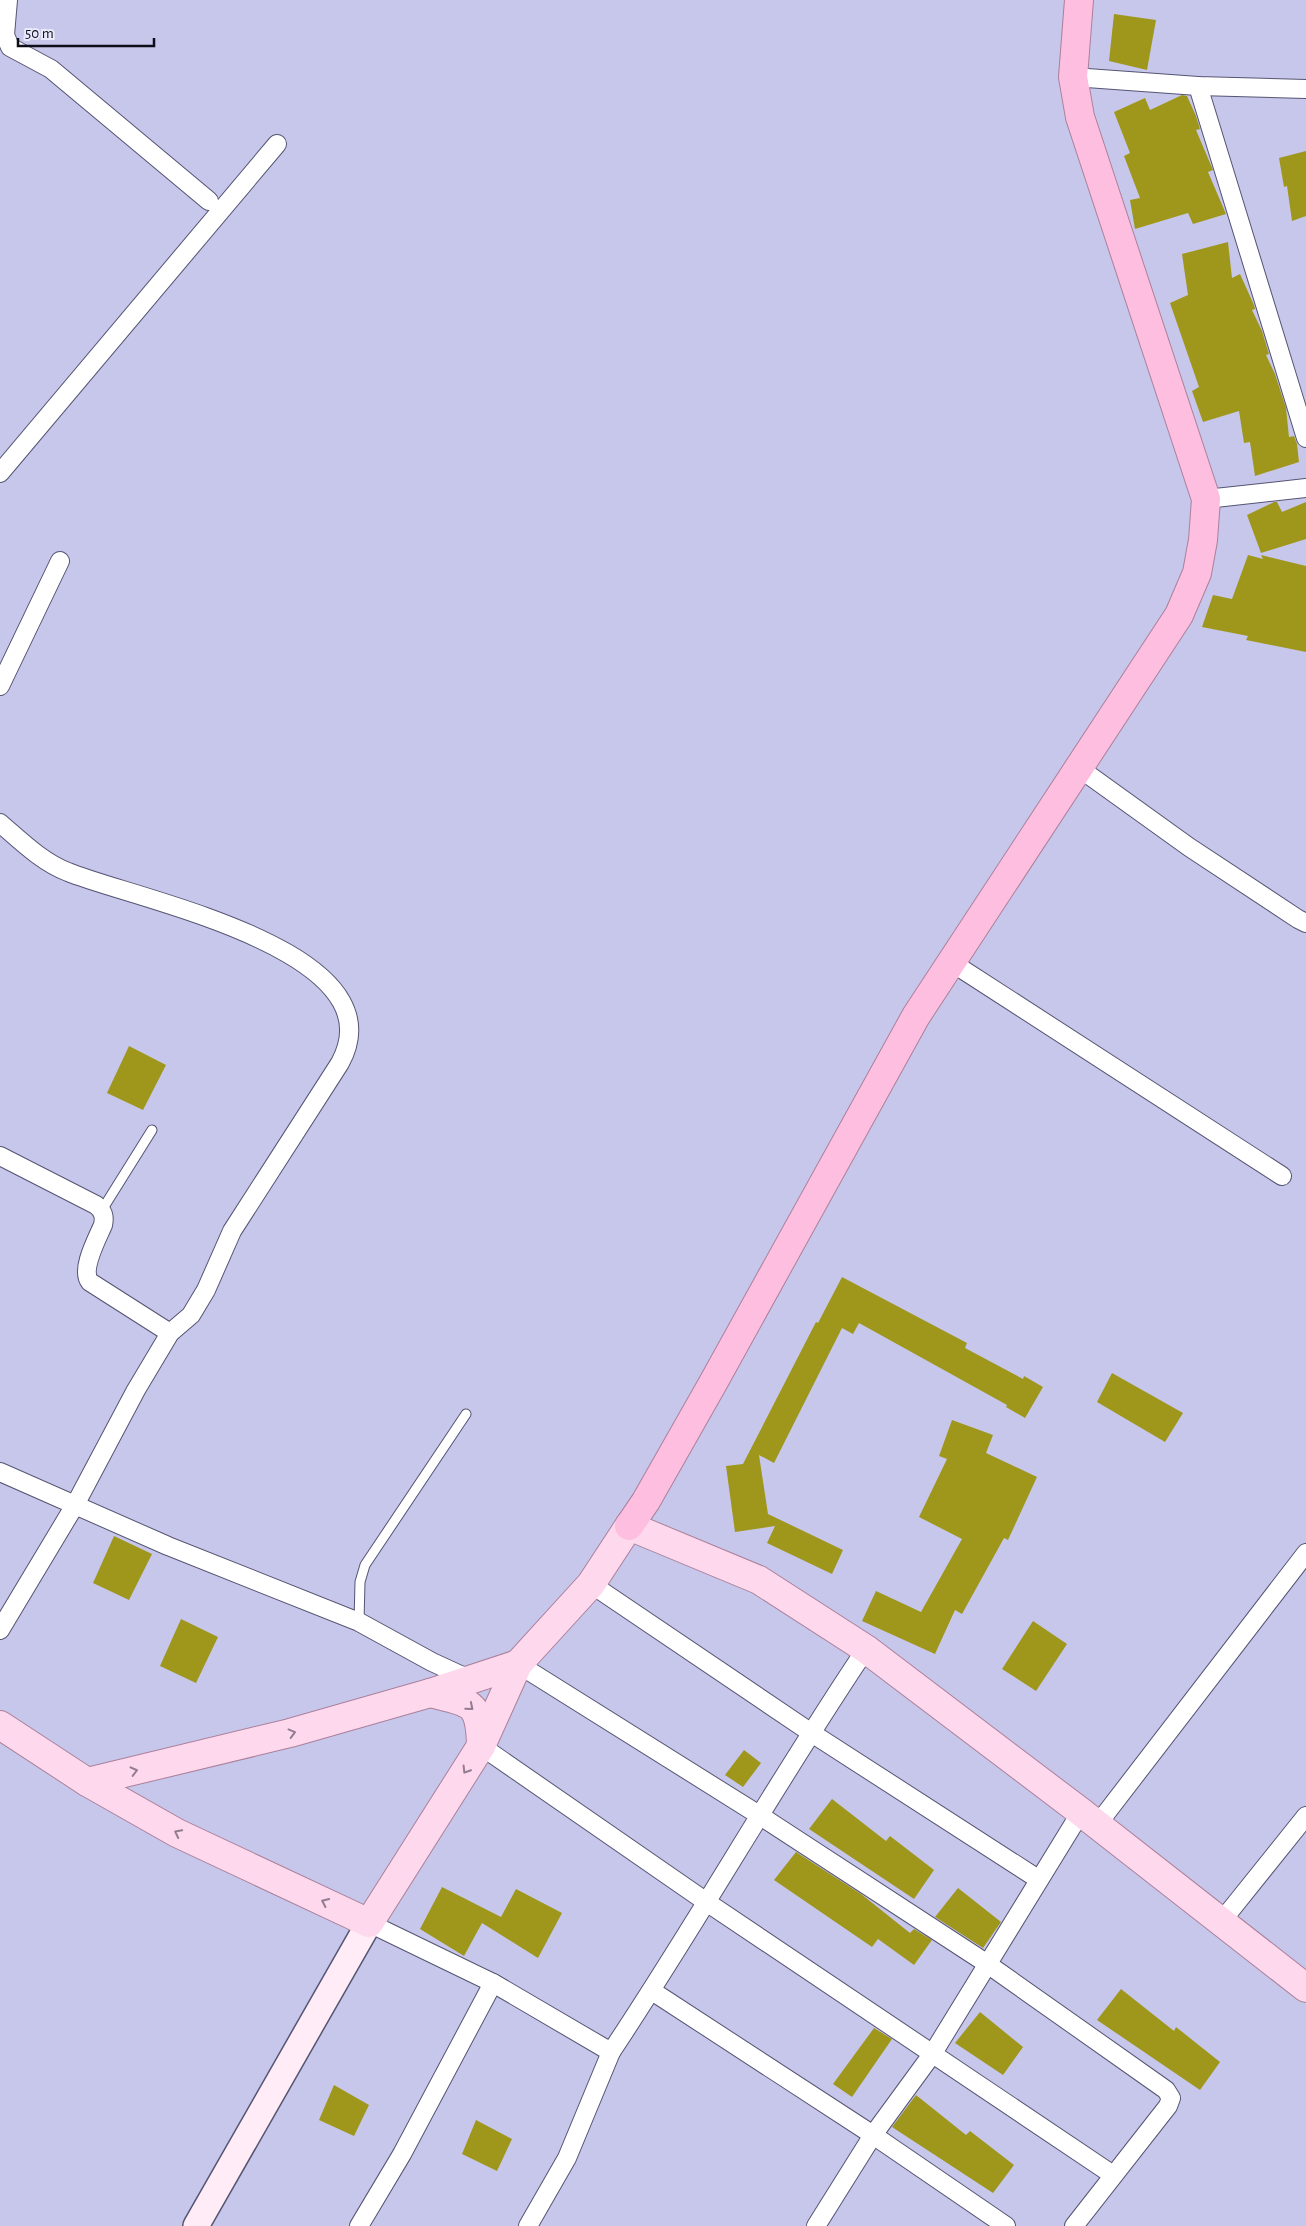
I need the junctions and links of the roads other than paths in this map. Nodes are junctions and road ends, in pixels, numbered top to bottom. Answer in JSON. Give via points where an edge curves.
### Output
{"nodes":[{"id":1,"x":8,"y":0,"type":"edge"},
{"id":2,"x":1080,"y":0,"type":"edge"},
{"id":3,"x":1073,"y":77,"type":"junction"},
{"id":4,"x":1198,"y":86,"type":"junction"},
{"id":5,"x":1306,"y":89,"type":"edge"},
{"id":6,"x":277,"y":144,"type":"dead end"},
{"id":7,"x":209,"y":201,"type":"dead end"},
{"id":8,"x":1306,"y":438,"type":"edge"},
{"id":9,"x":0,"y":473,"type":"edge"},
{"id":10,"x":1306,"y":488,"type":"edge"},
{"id":11,"x":1206,"y":499,"type":"junction"},
{"id":12,"x":60,"y":561,"type":"dead end"},
{"id":13,"x":0,"y":686,"type":"edge"},
{"id":14,"x":1079,"y":768,"type":"junction"},
{"id":15,"x":0,"y":823,"type":"edge"},
{"id":16,"x":1306,"y":923,"type":"edge"},
{"id":17,"x":951,"y":962,"type":"junction"},
{"id":18,"x":152,"y":1130,"type":"dead end"},
{"id":19,"x":0,"y":1156,"type":"edge"},
{"id":20,"x":1282,"y":1176,"type":"dead end"},
{"id":21,"x":102,"y":1210,"type":"junction"},
{"id":22,"x":170,"y":1333,"type":"junction"},
{"id":23,"x":466,"y":1414,"type":"dead end"},
{"id":24,"x":0,"y":1472,"type":"edge"},
{"id":25,"x":75,"y":1505,"type":"junction"},
{"id":26,"x":629,"y":1526,"type":"junction"},
{"id":27,"x":1306,"y":1553,"type":"edge"},
{"id":28,"x":590,"y":1584,"type":"junction"},
{"id":29,"x":359,"y":1622,"type":"junction"},
{"id":30,"x":0,"y":1630,"type":"edge"},
{"id":31,"x":866,"y":1649,"type":"junction"},
{"id":32,"x":518,"y":1664,"type":"junction"},
{"id":33,"x":469,"y":1679,"type":"junction"},
{"id":34,"x":430,"y":1694,"type":"junction"},
{"id":35,"x":0,"y":1725,"type":"edge"},
{"id":36,"x":810,"y":1732,"type":"junction"},
{"id":37,"x":481,"y":1746,"type":"junction"},
{"id":38,"x":87,"y":1782,"type":"junction"},
{"id":39,"x":759,"y":1815,"type":"junction"},
{"id":40,"x":1306,"y":1816,"type":"edge"},
{"id":41,"x":1089,"y":1818,"type":"junction"},
{"id":42,"x":1038,"y":1879,"type":"junction"},
{"id":43,"x":705,"y":1901,"type":"junction"},
{"id":44,"x":1221,"y":1922,"type":"junction"},
{"id":45,"x":369,"y":1923,"type":"junction"},
{"id":46,"x":986,"y":1964,"type":"junction"},
{"id":47,"x":493,"y":1983,"type":"junction"},
{"id":48,"x":1306,"y":1988,"type":"edge"},
{"id":49,"x":652,"y":1991,"type":"junction"},
{"id":50,"x":610,"y":2052,"type":"junction"},
{"id":51,"x":932,"y":2053,"type":"junction"},
{"id":52,"x":873,"y":2135,"type":"junction"},
{"id":53,"x":1113,"y":2175,"type":"junction"},
{"id":54,"x":196,"y":2226,"type":"edge"},
{"id":55,"x":359,"y":2226,"type":"edge"},
{"id":56,"x":528,"y":2226,"type":"edge"},
{"id":57,"x":816,"y":2226,"type":"edge"},
{"id":58,"x":1006,"y":2226,"type":"edge"},
{"id":59,"x":1074,"y":2226,"type":"edge"}],
"edges":[{"from":1,"to":7,"type":"street","via":[[5,35],[10,47],[51,68]]},
{"from":2,"to":3,"type":"highway"},
{"from":3,"to":4,"type":"street"},
{"from":3,"to":11,"type":"highway","via":[[1080,117]]},
{"from":4,"to":5,"type":"street"},
{"from":4,"to":8,"type":"street"},
{"from":6,"to":9,"type":"street"},
{"from":10,"to":11,"type":"street"},
{"from":11,"to":14,"type":"highway","via":[[1203,540],[1196,573],[1179,615]]},
{"from":12,"to":13,"type":"street"},
{"from":14,"to":16,"type":"street","via":[[1188,847]]},
{"from":14,"to":17,"type":"highway"},
{"from":15,"to":22,"type":"street","via":[[28,847],[67,872],[231,926],[285,950],[326,982],[343,1006],[348,1020],[350,1036],[340,1064],[232,1230],[206,1290],[191,1315]]},
{"from":17,"to":20,"type":"street"},
{"from":17,"to":26,"type":"highway","via":[[916,1016],[714,1383]]},
{"from":18,"to":21,"type":"lane"},
{"from":19,"to":21,"type":"street"},
{"from":21,"to":22,"type":"street","via":[[103,1225],[86,1268],[87,1278]]},
{"from":22,"to":25,"type":"street"},
{"from":23,"to":29,"type":"lane","via":[[364,1565]]},
{"from":24,"to":25,"type":"street"},
{"from":25,"to":29,"type":"street","via":[[260,1584]]},
{"from":25,"to":30,"type":"street"},
{"from":26,"to":28,"type":"main road"},
{"from":26,"to":31,"type":"main road","via":[[759,1580]]},
{"from":27,"to":41,"type":"street"},
{"from":28,"to":32,"type":"main road"},
{"from":28,"to":36,"type":"street"},
{"from":29,"to":33,"type":"street"},
{"from":31,"to":36,"type":"street"},
{"from":31,"to":41,"type":"main road"},
{"from":32,"to":33,"type":"main road"},
{"from":32,"to":37,"type":"main road"},
{"from":32,"to":39,"type":"street"},
{"from":33,"to":34,"type":"main road"},
{"from":34,"to":37,"type":"main road","one_way":true,"via":[[466,1702],[477,1713],[481,1723]]},
{"from":38,"to":34,"type":"main road","one_way":true,"via":[[290,1733]]},
{"from":35,"to":38,"type":"main road"},
{"from":36,"to":39,"type":"street"},
{"from":36,"to":42,"type":"street"},
{"from":37,"to":43,"type":"street"},
{"from":37,"to":45,"type":"main road","one_way":true},
{"from":45,"to":38,"type":"main road","one_way":true,"via":[[178,1833]]},
{"from":39,"to":43,"type":"street"},
{"from":39,"to":46,"type":"street"},
{"from":40,"to":44,"type":"street"},
{"from":41,"to":42,"type":"street"},
{"from":41,"to":44,"type":"main road"},
{"from":42,"to":46,"type":"street"},
{"from":43,"to":49,"type":"street"},
{"from":43,"to":51,"type":"street"},
{"from":44,"to":48,"type":"main road"},
{"from":45,"to":47,"type":"street"},
{"from":45,"to":54,"type":"main road"},
{"from":46,"to":51,"type":"street"},
{"from":46,"to":53,"type":"street","via":[[1169,2093],[1168,2106]]},
{"from":47,"to":50,"type":"street"},
{"from":47,"to":55,"type":"street","via":[[402,2154]]},
{"from":49,"to":50,"type":"street"},
{"from":49,"to":52,"type":"street"},
{"from":50,"to":56,"type":"street","via":[[567,2158]]},
{"from":51,"to":52,"type":"street"},
{"from":51,"to":53,"type":"street"},
{"from":52,"to":57,"type":"street"},
{"from":52,"to":58,"type":"street"},
{"from":53,"to":59,"type":"street"}]}
